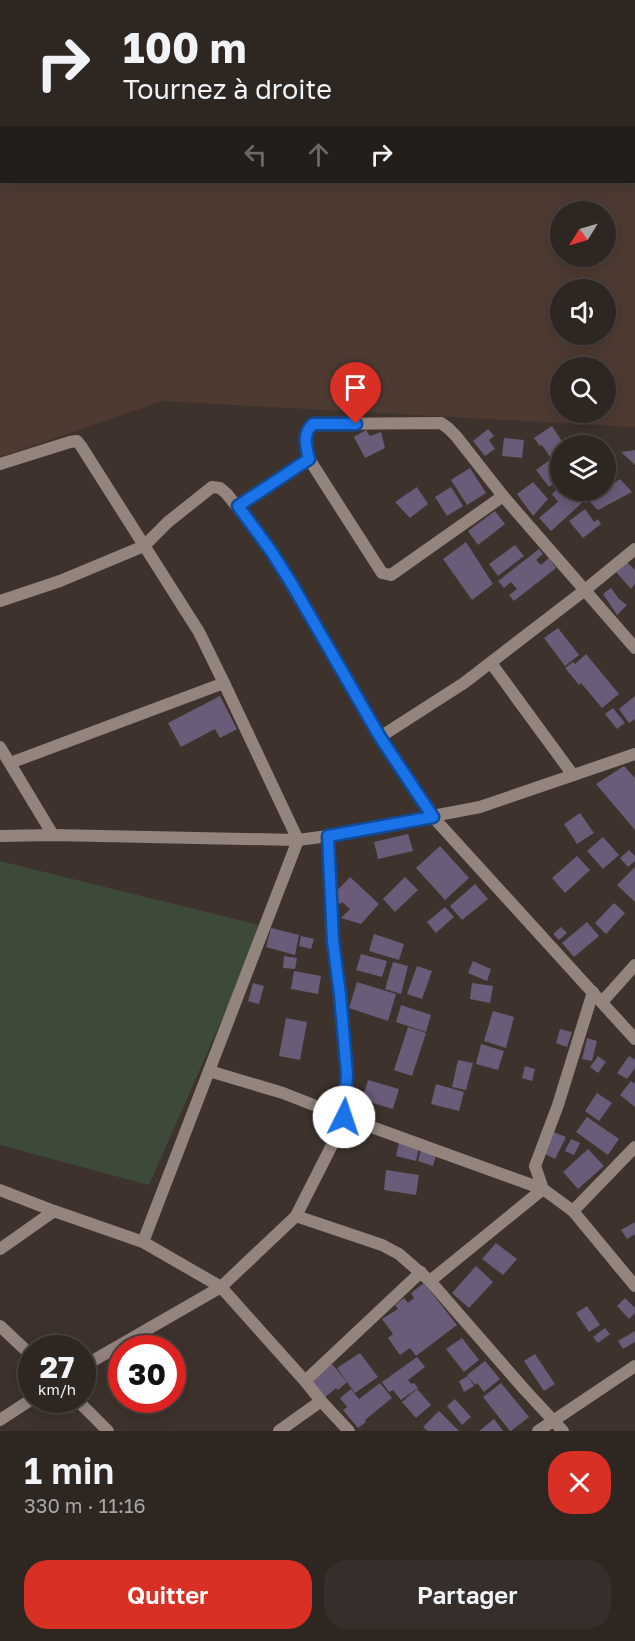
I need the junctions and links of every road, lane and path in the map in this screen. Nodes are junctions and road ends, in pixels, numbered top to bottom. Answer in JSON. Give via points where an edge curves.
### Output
{"nodes":[{"id":1,"x":309,"y":459,"type":"junction"},
{"id":2,"x":0,"y":464,"type":"edge"},
{"id":3,"x":502,"y":496,"type":"junction"},
{"id":4,"x":238,"y":506,"type":"junction"},
{"id":5,"x":144,"y":546,"type":"junction"},
{"id":6,"x":635,"y":549,"type":"edge"},
{"id":7,"x":585,"y":590,"type":"junction"},
{"id":8,"x":0,"y":602,"type":"edge"},
{"id":9,"x":635,"y":648,"type":"edge"},
{"id":10,"x":491,"y":663,"type":"junction"},
{"id":11,"x":224,"y":683,"type":"junction"},
{"id":12,"x":380,"y":737,"type":"junction"},
{"id":13,"x":0,"y":747,"type":"edge"},
{"id":14,"x":635,"y":754,"type":"edge"},
{"id":15,"x":10,"y":763,"type":"junction"},
{"id":16,"x":573,"y":775,"type":"junction"},
{"id":17,"x":433,"y":817,"type":"junction"},
{"id":18,"x":52,"y":835,"type":"junction"},
{"id":19,"x":0,"y":836,"type":"edge"},
{"id":20,"x":328,"y":836,"type":"junction"},
{"id":21,"x":298,"y":840,"type":"junction"},
{"id":22,"x":635,"y":965,"type":"edge"},
{"id":23,"x":592,"y":992,"type":"junction"},
{"id":24,"x":602,"y":1002,"type":"junction"},
{"id":25,"x":635,"y":1039,"type":"edge"},
{"id":26,"x":209,"y":1071,"type":"junction"},
{"id":27,"x":344,"y":1117,"type":"junction"},
{"id":28,"x":635,"y":1147,"type":"edge"},
{"id":29,"x":543,"y":1189,"type":"junction"},
{"id":30,"x":0,"y":1190,"type":"edge"},
{"id":31,"x":54,"y":1211,"type":"junction"},
{"id":32,"x":573,"y":1211,"type":"junction"},
{"id":33,"x":296,"y":1216,"type":"junction"},
{"id":34,"x":143,"y":1242,"type":"junction"},
{"id":35,"x":0,"y":1249,"type":"edge"},
{"id":36,"x":426,"y":1276,"type":"junction"},
{"id":37,"x":635,"y":1286,"type":"edge"},
{"id":38,"x":221,"y":1287,"type":"junction"},
{"id":39,"x":0,"y":1326,"type":"edge"},
{"id":40,"x":18,"y":1343,"type":"edge"},
{"id":41,"x":96,"y":1359,"type":"edge"},
{"id":42,"x":635,"y":1365,"type":"edge"},
{"id":43,"x":305,"y":1381,"type":"junction"},
{"id":44,"x":321,"y":1401,"type":"junction"},
{"id":45,"x":18,"y":1408,"type":"edge"},
{"id":46,"x":90,"y":1413,"type":"edge"},
{"id":47,"x":0,"y":1420,"type":"edge"},
{"id":48,"x":554,"y":1420,"type":"junction"},
{"id":49,"x":108,"y":1431,"type":"edge"},
{"id":50,"x":279,"y":1431,"type":"edge"},
{"id":51,"x":349,"y":1431,"type":"edge"},
{"id":52,"x":538,"y":1431,"type":"edge"},
{"id":53,"x":563,"y":1431,"type":"edge"}],
"edges":[{"from":1,"to":3,"type":"street","via":[[305,435],[313,424],[441,423],[456,436]]},
{"from":1,"to":3,"type":"street","via":[[386,575]]},
{"from":1,"to":4,"type":"street"},
{"from":2,"to":5,"type":"street","via":[[77,441]]},
{"from":3,"to":7,"type":"street"},
{"from":4,"to":5,"type":"street","via":[[220,488],[212,487]]},
{"from":4,"to":12,"type":"street","via":[[290,581]]},
{"from":5,"to":8,"type":"street"},
{"from":5,"to":11,"type":"street","via":[[199,632]]},
{"from":6,"to":7,"type":"street"},
{"from":7,"to":9,"type":"street"},
{"from":7,"to":10,"type":"street"},
{"from":10,"to":12,"type":"street"},
{"from":10,"to":16,"type":"street"},
{"from":11,"to":15,"type":"street"},
{"from":11,"to":21,"type":"street"},
{"from":12,"to":17,"type":"street"},
{"from":13,"to":15,"type":"street"},
{"from":14,"to":16,"type":"street"},
{"from":15,"to":18,"type":"street"},
{"from":16,"to":17,"type":"street","via":[[480,807]]},
{"from":17,"to":20,"type":"street"},
{"from":17,"to":23,"type":"street"},
{"from":18,"to":19,"type":"street"},
{"from":18,"to":21,"type":"street"},
{"from":20,"to":21,"type":"street"},
{"from":20,"to":27,"type":"street","via":[[333,941],[347,1074]]},
{"from":21,"to":26,"type":"street"},
{"from":22,"to":24,"type":"street"},
{"from":23,"to":24,"type":"street"},
{"from":23,"to":29,"type":"street","via":[[535,1166]]},
{"from":24,"to":25,"type":"street"},
{"from":26,"to":27,"type":"street","via":[[283,1093]]},
{"from":26,"to":34,"type":"street"},
{"from":27,"to":29,"type":"street"},
{"from":27,"to":33,"type":"street"},
{"from":28,"to":32,"type":"street"},
{"from":29,"to":32,"type":"street"},
{"from":29,"to":36,"type":"street"},
{"from":30,"to":31,"type":"street"},
{"from":31,"to":34,"type":"street"},
{"from":31,"to":35,"type":"street"},
{"from":32,"to":37,"type":"street"},
{"from":33,"to":36,"type":"street","via":[[382,1245]]},
{"from":33,"to":38,"type":"street"},
{"from":34,"to":38,"type":"street"},
{"from":36,"to":43,"type":"street"},
{"from":36,"to":48,"type":"street"},
{"from":38,"to":41,"type":"street"},
{"from":38,"to":43,"type":"street"},
{"from":39,"to":40,"type":"street"},
{"from":42,"to":48,"type":"street"},
{"from":43,"to":44,"type":"street"},
{"from":44,"to":50,"type":"street"},
{"from":44,"to":51,"type":"street"},
{"from":45,"to":47,"type":"street"},
{"from":46,"to":49,"type":"street"},
{"from":48,"to":52,"type":"street"},
{"from":48,"to":53,"type":"street"}]}
